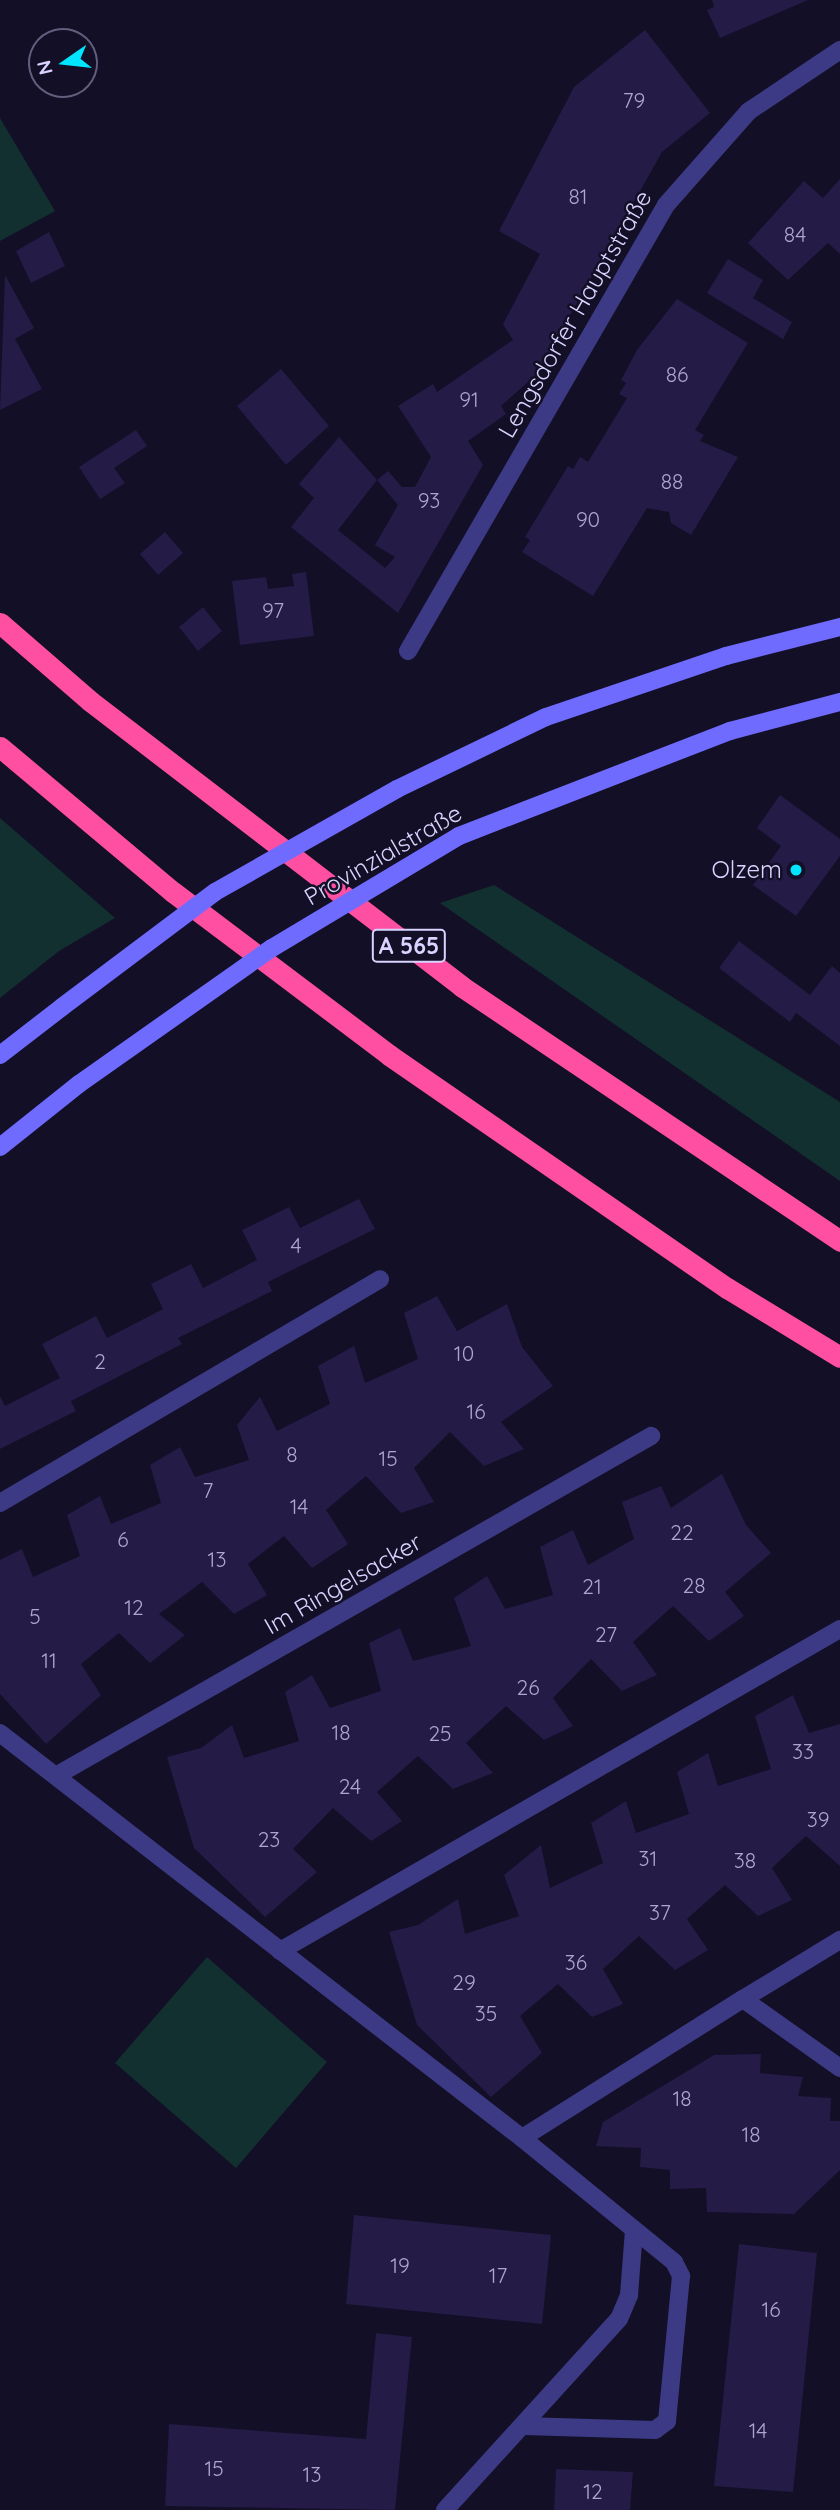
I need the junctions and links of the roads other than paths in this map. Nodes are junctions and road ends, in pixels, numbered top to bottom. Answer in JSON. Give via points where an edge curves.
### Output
{"nodes":[{"id":1,"x":840,"y":50,"type":"edge"},
{"id":2,"x":0,"y":623,"type":"edge"},
{"id":3,"x":840,"y":627,"type":"edge"},
{"id":4,"x":408,"y":651,"type":"dead end"},
{"id":5,"x":840,"y":702,"type":"edge"},
{"id":6,"x":0,"y":747,"type":"edge"},
{"id":7,"x":0,"y":1055,"type":"edge"},
{"id":8,"x":0,"y":1147,"type":"edge"},
{"id":9,"x":840,"y":1241,"type":"edge"},
{"id":10,"x":380,"y":1279,"type":"dead end"},
{"id":11,"x":840,"y":1357,"type":"edge"},
{"id":12,"x":651,"y":1436,"type":"dead end"},
{"id":13,"x":0,"y":1503,"type":"edge"},
{"id":14,"x":840,"y":1629,"type":"edge"},
{"id":15,"x":0,"y":1733,"type":"edge"},
{"id":16,"x":59,"y":1774,"type":"junction"},
{"id":17,"x":840,"y":1940,"type":"edge"},
{"id":18,"x":280,"y":1951,"type":"junction"},
{"id":19,"x":743,"y":1999,"type":"junction"},
{"id":20,"x":840,"y":2068,"type":"edge"},
{"id":21,"x":522,"y":2137,"type":"junction"},
{"id":22,"x":634,"y":2230,"type":"junction"},
{"id":23,"x":524,"y":2427,"type":"junction"},
{"id":24,"x":445,"y":2510,"type":"edge"}],
"edges":[{"from":1,"to":4,"type":"street","name":"Lengsdorfer Hauptstraße","via":[[749,111],[666,205]]},
{"from":2,"to":9,"type":"highway","number":"A 565","via":[[90,701],[461,986]]},
{"from":3,"to":7,"type":"main road","name":"Provinzialstraße","bridge":true,"via":[[726,656],[546,717],[397,789],[215,892]]},
{"from":5,"to":8,"type":"main road","name":"Provinzialstraße","bridge":true,"via":[[730,731],[459,836],[272,948],[79,1084]]},
{"from":6,"to":11,"type":"highway","via":[[173,892],[389,1055],[727,1289]]},
{"from":10,"to":13,"type":"street"},
{"from":12,"to":16,"type":"street","name":"Im Ringelsacker"},
{"from":14,"to":18,"type":"street"},
{"from":15,"to":16,"type":"street"},
{"from":16,"to":18,"type":"street"},
{"from":17,"to":19,"type":"street"},
{"from":18,"to":21,"type":"street"},
{"from":19,"to":20,"type":"street"},
{"from":19,"to":21,"type":"street"},
{"from":21,"to":22,"type":"street"},
{"from":22,"to":23,"type":"street","via":[[629,2295],[619,2319]]},
{"from":22,"to":23,"type":"street","via":[[681,2276],[667,2421],[654,2430]]},
{"from":23,"to":24,"type":"street"}]}
